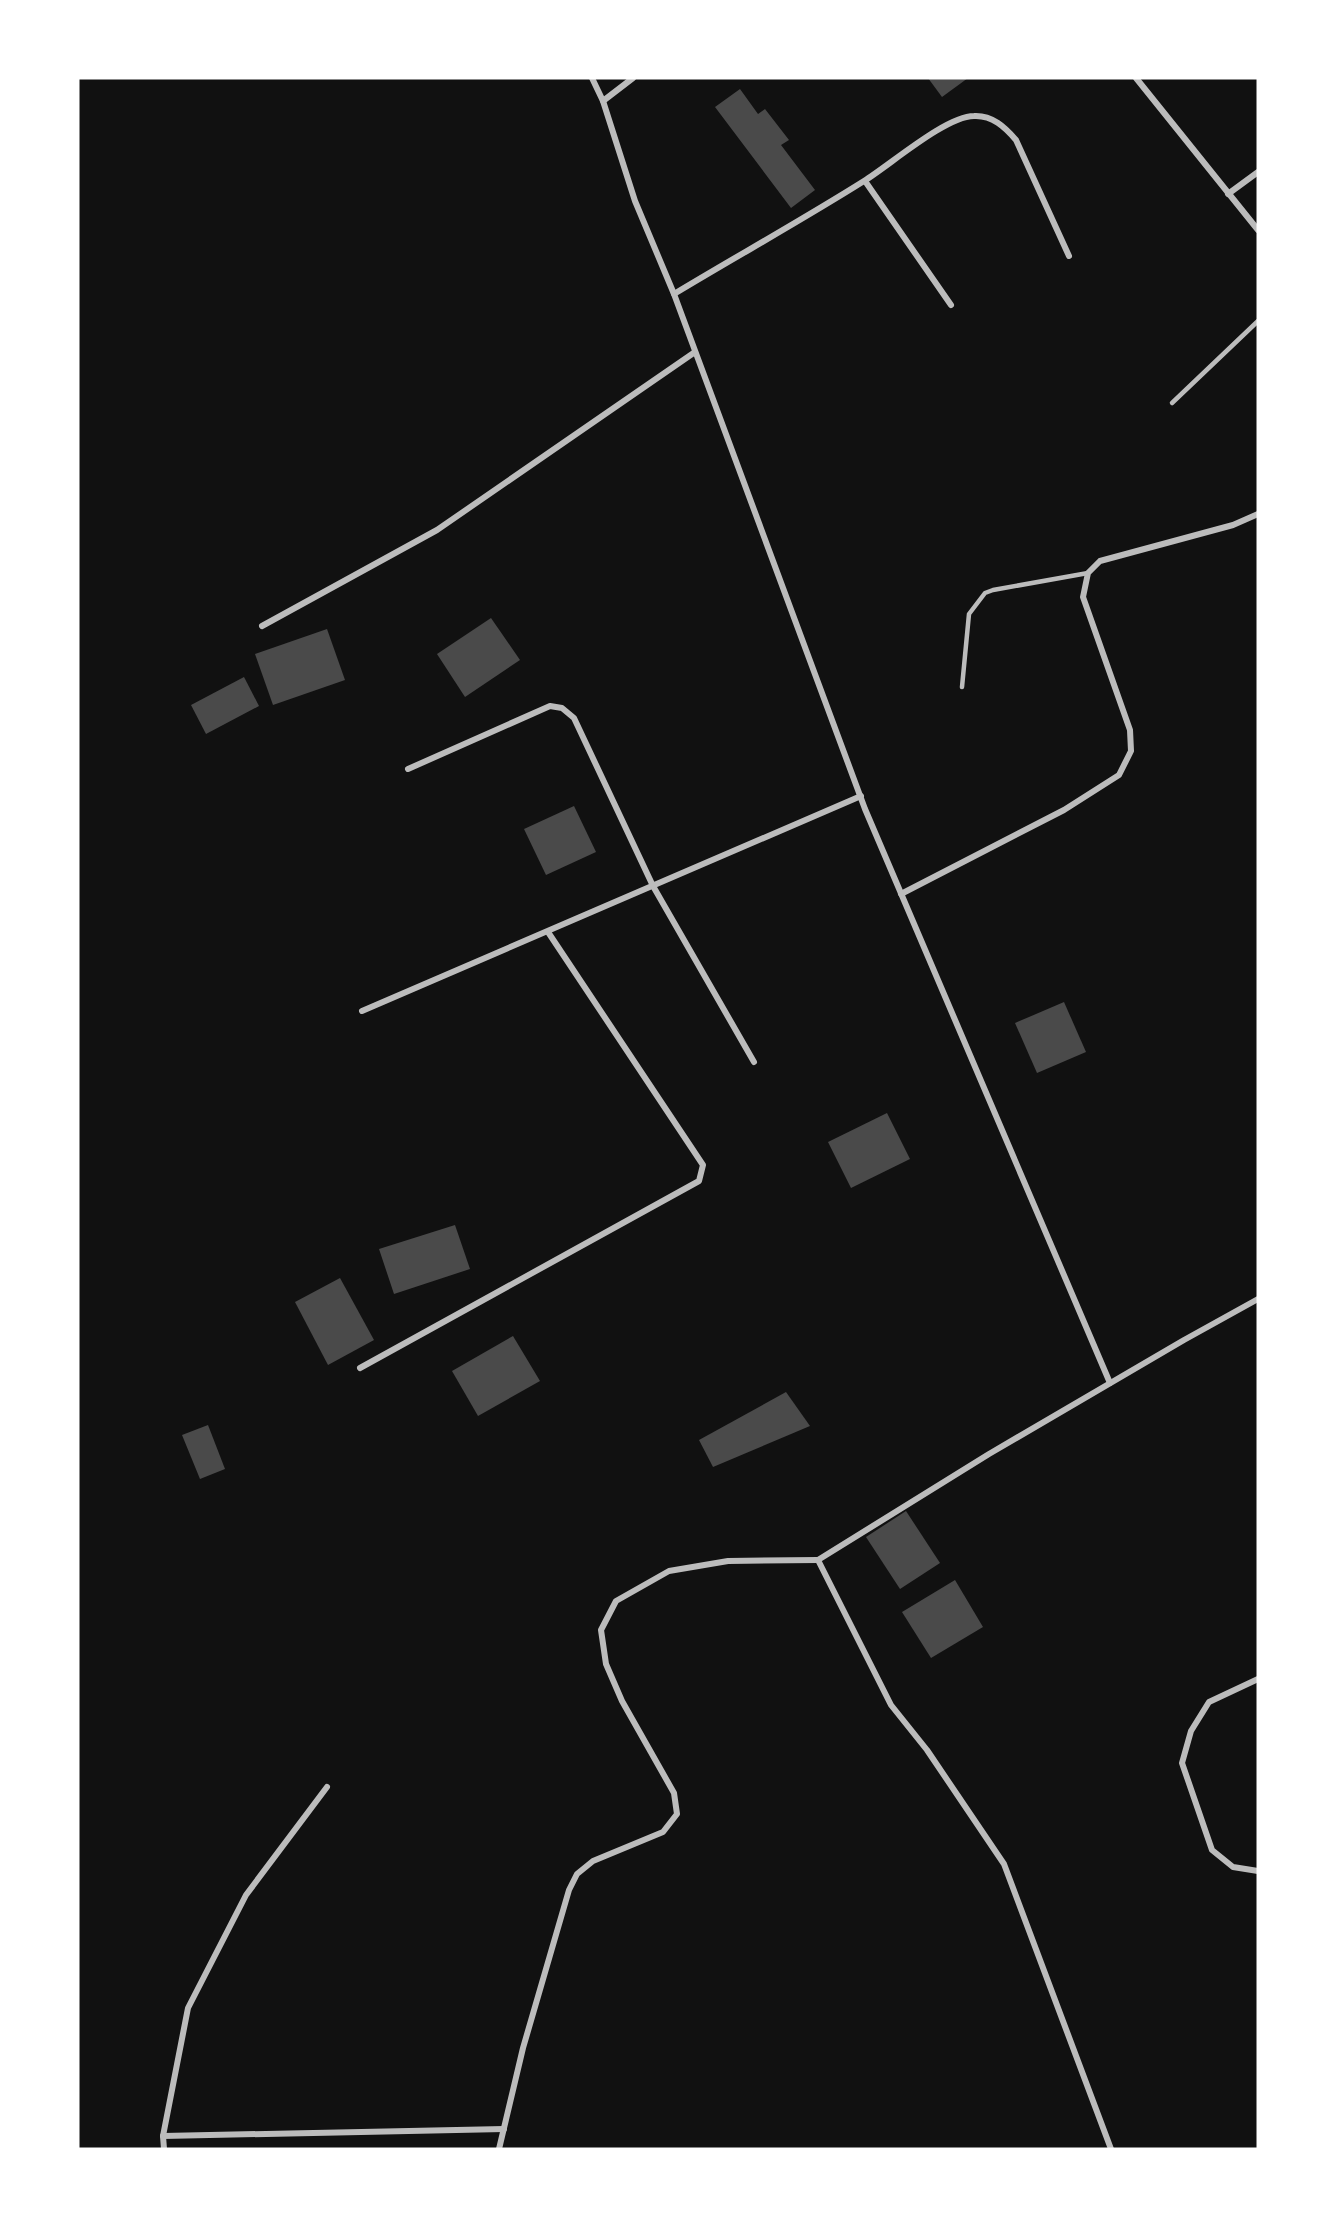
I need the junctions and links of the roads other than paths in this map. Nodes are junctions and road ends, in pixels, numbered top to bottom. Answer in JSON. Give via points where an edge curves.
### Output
{"nodes":[{"id":1,"x":592,"y":78,"type":"edge"},
{"id":2,"x":633,"y":78,"type":"edge"},
{"id":3,"x":1136,"y":78,"type":"edge"},
{"id":4,"x":603,"y":101,"type":"junction"},
{"id":5,"x":1258,"y":172,"type":"edge"},
{"id":6,"x":865,"y":181,"type":"junction"},
{"id":7,"x":1228,"y":194,"type":"junction"},
{"id":8,"x":1258,"y":230,"type":"edge"},
{"id":9,"x":1068,"y":256,"type":"dead end"},
{"id":10,"x":674,"y":294,"type":"junction"},
{"id":11,"x":951,"y":305,"type":"dead end"},
{"id":12,"x":1258,"y":321,"type":"edge"},
{"id":13,"x":695,"y":352,"type":"junction"},
{"id":14,"x":1172,"y":403,"type":"dead end"},
{"id":15,"x":1258,"y":514,"type":"edge"},
{"id":16,"x":1088,"y":573,"type":"junction"},
{"id":17,"x":262,"y":626,"type":"dead end"},
{"id":18,"x":962,"y":687,"type":"dead end"},
{"id":19,"x":408,"y":769,"type":"dead end"},
{"id":20,"x":861,"y":796,"type":"junction"},
{"id":21,"x":653,"y":886,"type":"junction"},
{"id":22,"x":901,"y":894,"type":"junction"},
{"id":23,"x":548,"y":932,"type":"junction"},
{"id":24,"x":362,"y":1011,"type":"dead end"},
{"id":25,"x":754,"y":1062,"type":"dead end"},
{"id":26,"x":1258,"y":1299,"type":"edge"},
{"id":27,"x":360,"y":1368,"type":"dead end"},
{"id":28,"x":1110,"y":1383,"type":"junction"},
{"id":29,"x":818,"y":1560,"type":"junction"},
{"id":30,"x":1258,"y":1679,"type":"edge"},
{"id":31,"x":327,"y":1787,"type":"dead end"},
{"id":32,"x":1258,"y":1871,"type":"edge"},
{"id":33,"x":504,"y":2129,"type":"junction"},
{"id":34,"x":163,"y":2136,"type":"junction"},
{"id":35,"x":164,"y":2149,"type":"edge"},
{"id":36,"x":499,"y":2149,"type":"edge"},
{"id":37,"x":1111,"y":2149,"type":"edge"}],
"edges":[{"from":1,"to":4,"type":"street"},
{"from":2,"to":4,"type":"street"},
{"from":3,"to":7,"type":"street"},
{"from":4,"to":10,"type":"street","via":[[634,201]]},
{"from":5,"to":7,"type":"street"},
{"from":6,"to":9,"type":"street","via":[[951,122],[973,116],[991,119],[1004,126],[1016,140]]},
{"from":6,"to":10,"type":"street"},
{"from":6,"to":11,"type":"street"},
{"from":7,"to":8,"type":"street"},
{"from":10,"to":13,"type":"street"},
{"from":12,"to":14,"type":"lane"},
{"from":13,"to":17,"type":"street","via":[[437,530]]},
{"from":13,"to":20,"type":"street"},
{"from":15,"to":16,"type":"street","via":[[1233,525],[1100,561]]},
{"from":16,"to":18,"type":"lane","via":[[985,593],[969,614]]},
{"from":16,"to":22,"type":"street","via":[[1083,597],[1130,730],[1131,751],[1119,775],[1064,810]]},
{"from":19,"to":21,"type":"street","via":[[550,706],[562,708],[574,718]]},
{"from":20,"to":21,"type":"street"},
{"from":20,"to":22,"type":"street"},
{"from":21,"to":23,"type":"street"},
{"from":21,"to":25,"type":"street"},
{"from":22,"to":28,"type":"street"},
{"from":23,"to":24,"type":"street"},
{"from":23,"to":27,"type":"street","via":[[704,1165],[699,1180]]},
{"from":26,"to":28,"type":"street"},
{"from":28,"to":29,"type":"street"},
{"from":29,"to":33,"type":"street","via":[[728,1560],[669,1571],[616,1602],[611,1611],[601,1630],[606,1664],[622,1701],[674,1793],[677,1814],[663,1832],[593,1861],[577,1874],[523,2048]]},
{"from":29,"to":37,"type":"street","via":[[891,1705],[927,1750],[1004,1864]]},
{"from":30,"to":32,"type":"street","via":[[1209,1702],[1191,1731],[1182,1763],[1212,1850],[1233,1867]]},
{"from":31,"to":34,"type":"street","via":[[246,1895],[188,2008]]},
{"from":33,"to":34,"type":"street"},
{"from":33,"to":36,"type":"street"},
{"from":34,"to":35,"type":"street"}]}
